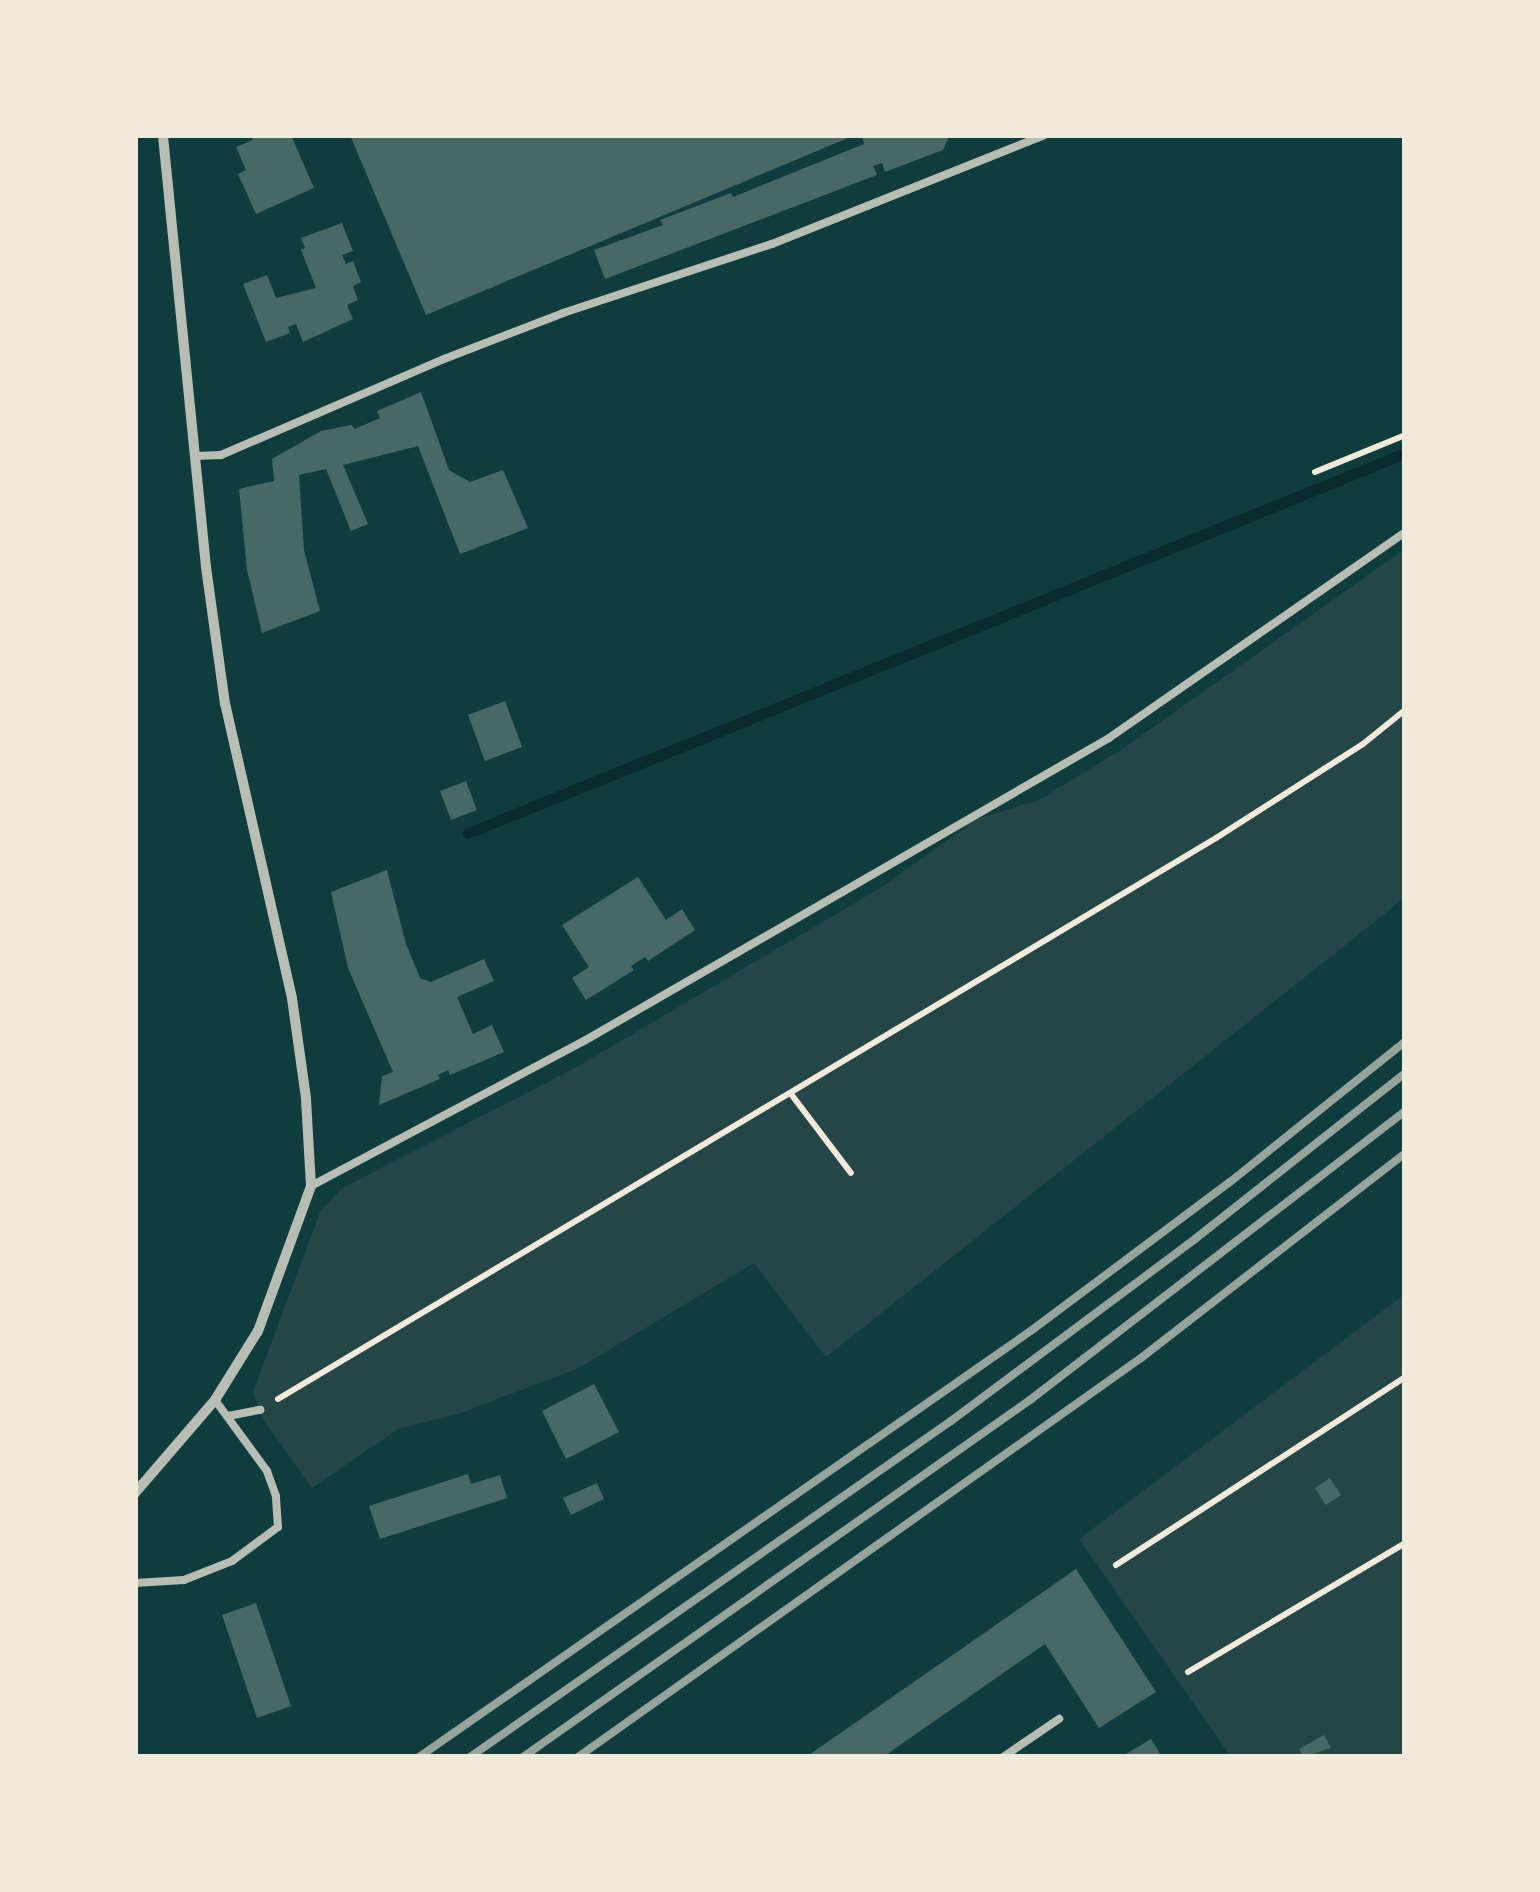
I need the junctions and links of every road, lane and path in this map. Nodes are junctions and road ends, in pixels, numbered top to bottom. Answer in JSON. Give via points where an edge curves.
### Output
{"nodes":[{"id":1,"x":163,"y":135,"type":"edge"},
{"id":2,"x":1044,"y":135,"type":"edge"},
{"id":3,"x":1405,"y":435,"type":"edge"},
{"id":4,"x":195,"y":456,"type":"junction"},
{"id":5,"x":1315,"y":472,"type":"dead end"},
{"id":6,"x":1405,"y":532,"type":"edge"},
{"id":7,"x":1405,"y":710,"type":"edge"},
{"id":8,"x":791,"y":1094,"type":"junction"},
{"id":9,"x":851,"y":1173,"type":"dead end"},
{"id":10,"x":311,"y":1186,"type":"junction"},
{"id":11,"x":1405,"y":1377,"type":"edge"},
{"id":12,"x":215,"y":1400,"type":"junction"},
{"id":13,"x":260,"y":1410,"type":"joint"},
{"id":14,"x":228,"y":1416,"type":"junction"},
{"id":15,"x":135,"y":1493,"type":"edge"},
{"id":16,"x":1405,"y":1543,"type":"edge"},
{"id":17,"x":1116,"y":1564,"type":"dead end"},
{"id":18,"x":135,"y":1583,"type":"edge"},
{"id":19,"x":1188,"y":1672,"type":"dead end"},
{"id":20,"x":1059,"y":1719,"type":"dead end"},
{"id":21,"x":1003,"y":1757,"type":"edge"}],
"edges":[{"from":1,"to":4,"type":"street"},
{"from":2,"to":4,"type":"lane","via":[[772,244],[444,358],[221,455]]},
{"from":3,"to":5,"type":"path"},
{"from":4,"to":10,"type":"street","via":[[225,704],[292,998]]},
{"from":6,"to":10,"type":"lane","via":[[1109,738],[584,1041]]},
{"from":7,"to":8,"type":"path","via":[[1216,838]]},
{"from":8,"to":9,"type":"path"},
{"from":8,"to":13,"type":"path"},
{"from":10,"to":12,"type":"street","via":[[258,1331]]},
{"from":11,"to":17,"type":"path"},
{"from":12,"to":14,"type":"lane"},
{"from":12,"to":15,"type":"street"},
{"from":13,"to":14,"type":"lane"},
{"from":14,"to":18,"type":"lane","via":[[267,1472],[278,1527],[232,1561],[184,1580]]},
{"from":16,"to":19,"type":"path"},
{"from":20,"to":21,"type":"lane"}]}
